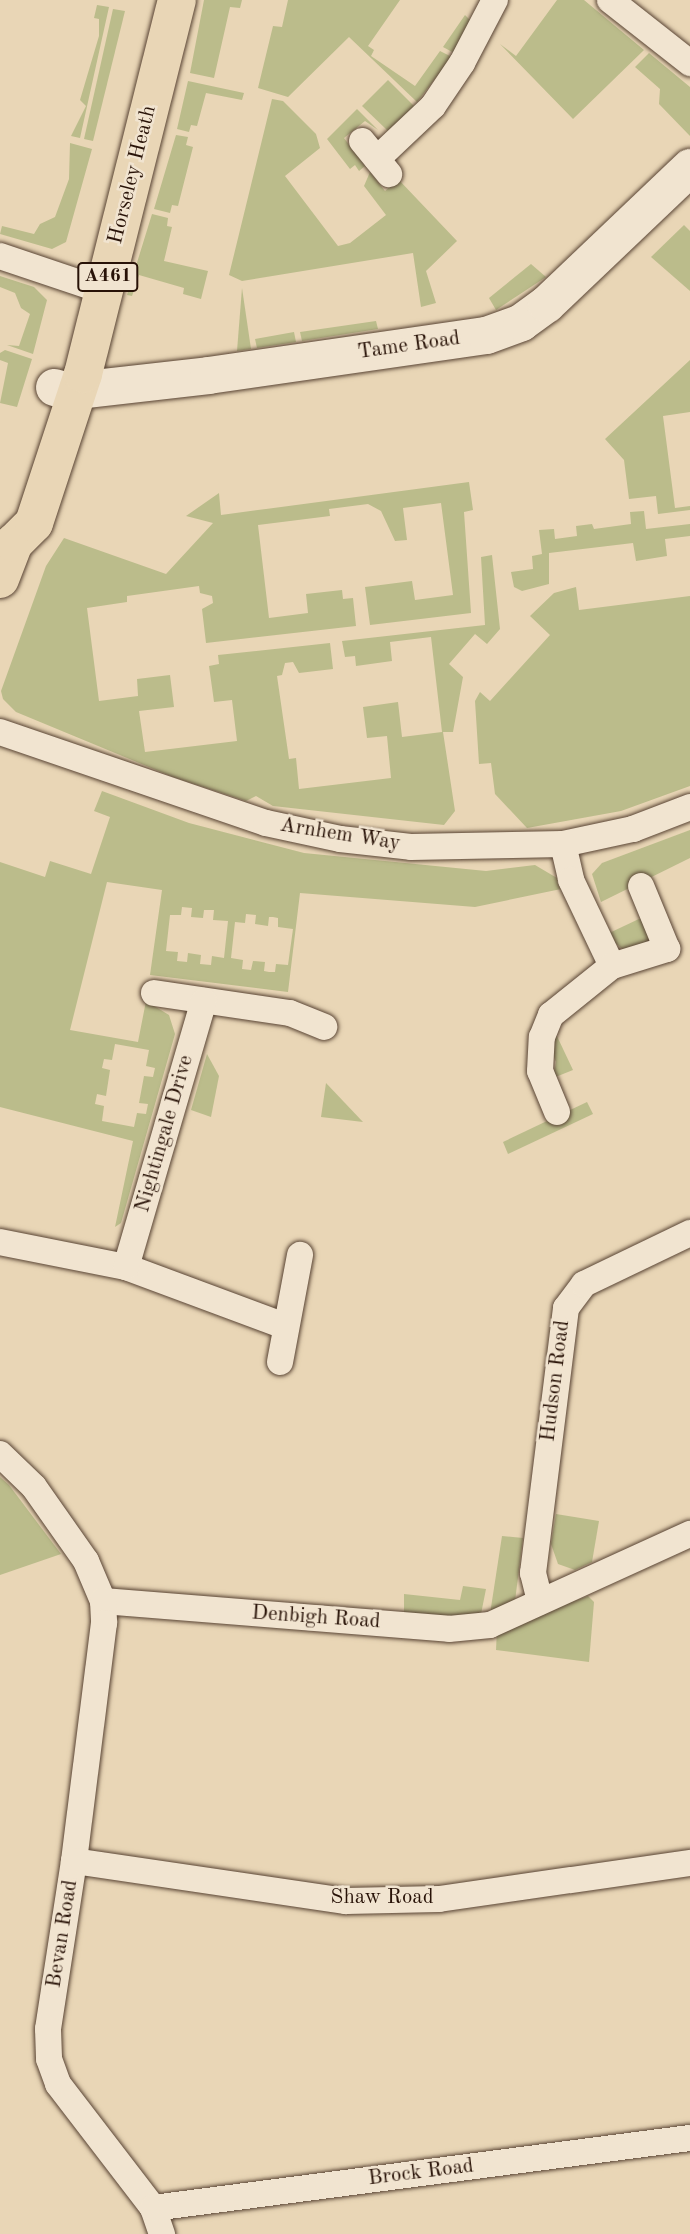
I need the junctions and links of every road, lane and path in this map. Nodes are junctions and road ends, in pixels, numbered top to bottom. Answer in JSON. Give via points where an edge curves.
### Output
{"nodes":[{"id":1,"x":155,"y":0,"type":"edge"},
{"id":2,"x":177,"y":0,"type":"edge"},
{"id":3,"x":495,"y":0,"type":"edge"},
{"id":4,"x":610,"y":0,"type":"edge"},
{"id":5,"x":690,"y":63,"type":"edge"},
{"id":6,"x":376,"y":158,"type":"dead end"},
{"id":7,"x":690,"y":167,"type":"edge"},
{"id":8,"x":0,"y":256,"type":"edge"},
{"id":9,"x":98,"y":280,"type":"junction"},
{"id":10,"x":66,"y":389,"type":"junction"},
{"id":11,"x":8,"y":534,"type":"edge"},
{"id":12,"x":0,"y":579,"type":"edge"},
{"id":13,"x":0,"y":732,"type":"edge"},
{"id":14,"x":690,"y":807,"type":"edge"},
{"id":15,"x":563,"y":844,"type":"junction"},
{"id":16,"x":642,"y":886,"type":"dead end"},
{"id":17,"x":612,"y":966,"type":"junction"},
{"id":18,"x":154,"y":993,"type":"dead end"},
{"id":19,"x":204,"y":1001,"type":"junction"},
{"id":20,"x":324,"y":1027,"type":"dead end"},
{"id":21,"x":557,"y":1112,"type":"dead end"},
{"id":22,"x":690,"y":1233,"type":"edge"},
{"id":23,"x":0,"y":1242,"type":"edge"},
{"id":24,"x":300,"y":1255,"type":"dead end"},
{"id":25,"x":126,"y":1267,"type":"junction"},
{"id":26,"x":285,"y":1326,"type":"junction"},
{"id":27,"x":280,"y":1362,"type":"dead end"},
{"id":28,"x":0,"y":1454,"type":"edge"},
{"id":29,"x":690,"y":1534,"type":"edge"},
{"id":30,"x":103,"y":1601,"type":"junction"},
{"id":31,"x":540,"y":1601,"type":"junction"},
{"id":32,"x":74,"y":1861,"type":"junction"},
{"id":33,"x":690,"y":1863,"type":"edge"},
{"id":34,"x":690,"y":2138,"type":"edge"},
{"id":35,"x":153,"y":2208,"type":"junction"},
{"id":36,"x":162,"y":2234,"type":"edge"}],
"edges":[{"from":1,"to":9,"type":"highway","name":"Horseley Heath","number":"A461"},
{"from":2,"to":9,"type":"highway","name":"Horseley Heath","number":"A461"},
{"from":3,"to":6,"type":"street","via":[[433,106]]},
{"from":4,"to":5,"type":"street"},
{"from":7,"to":10,"type":"main road","name":"Tame Road","via":[[546,303],[521,322],[486,335]]},
{"from":8,"to":9,"type":"street"},
{"from":9,"to":10,"type":"highway","name":"Horseley Heath","number":"A461"},
{"from":10,"to":11,"type":"highway","name":"Horseley Heath","number":"A461","via":[[34,523]]},
{"from":11,"to":12,"type":"highway","name":"Horseley Heath","number":"A461"},
{"from":13,"to":15,"type":"street","name":"Arnhem Way","via":[[188,800],[340,839],[411,847]]},
{"from":14,"to":15,"type":"street","name":"Arnhem Way","via":[[633,829]]},
{"from":15,"to":17,"type":"street","via":[[571,880]]},
{"from":16,"to":17,"type":"street","via":[[667,949]]},
{"from":17,"to":21,"type":"street","via":[[551,1015],[542,1037],[540,1071]]},
{"from":18,"to":19,"type":"street"},
{"from":19,"to":20,"type":"street","via":[[290,1013]]},
{"from":19,"to":25,"type":"street","name":"Nightingale Drive"},
{"from":22,"to":31,"type":"street","name":"Hudson Road","via":[[584,1284],[566,1308],[533,1573]]},
{"from":23,"to":25,"type":"street"},
{"from":24,"to":26,"type":"street"},
{"from":25,"to":26,"type":"street"},
{"from":26,"to":27,"type":"street"},
{"from":28,"to":30,"type":"street","via":[[34,1487],[86,1561]]},
{"from":29,"to":31,"type":"street","name":"Denbigh Road"},
{"from":30,"to":31,"type":"street","name":"Denbigh Road","via":[[449,1629],[490,1625]]},
{"from":30,"to":32,"type":"street","name":"Bevan Road"},
{"from":32,"to":33,"type":"street","name":"Shaw Road","via":[[346,1901],[439,1899]]},
{"from":32,"to":35,"type":"street","name":"Bevan Road","via":[[48,2029],[49,2059],[58,2084]]},
{"from":34,"to":35,"type":"street","name":"Brock Road"},
{"from":35,"to":36,"type":"street","name":"Bevan Road"}]}
